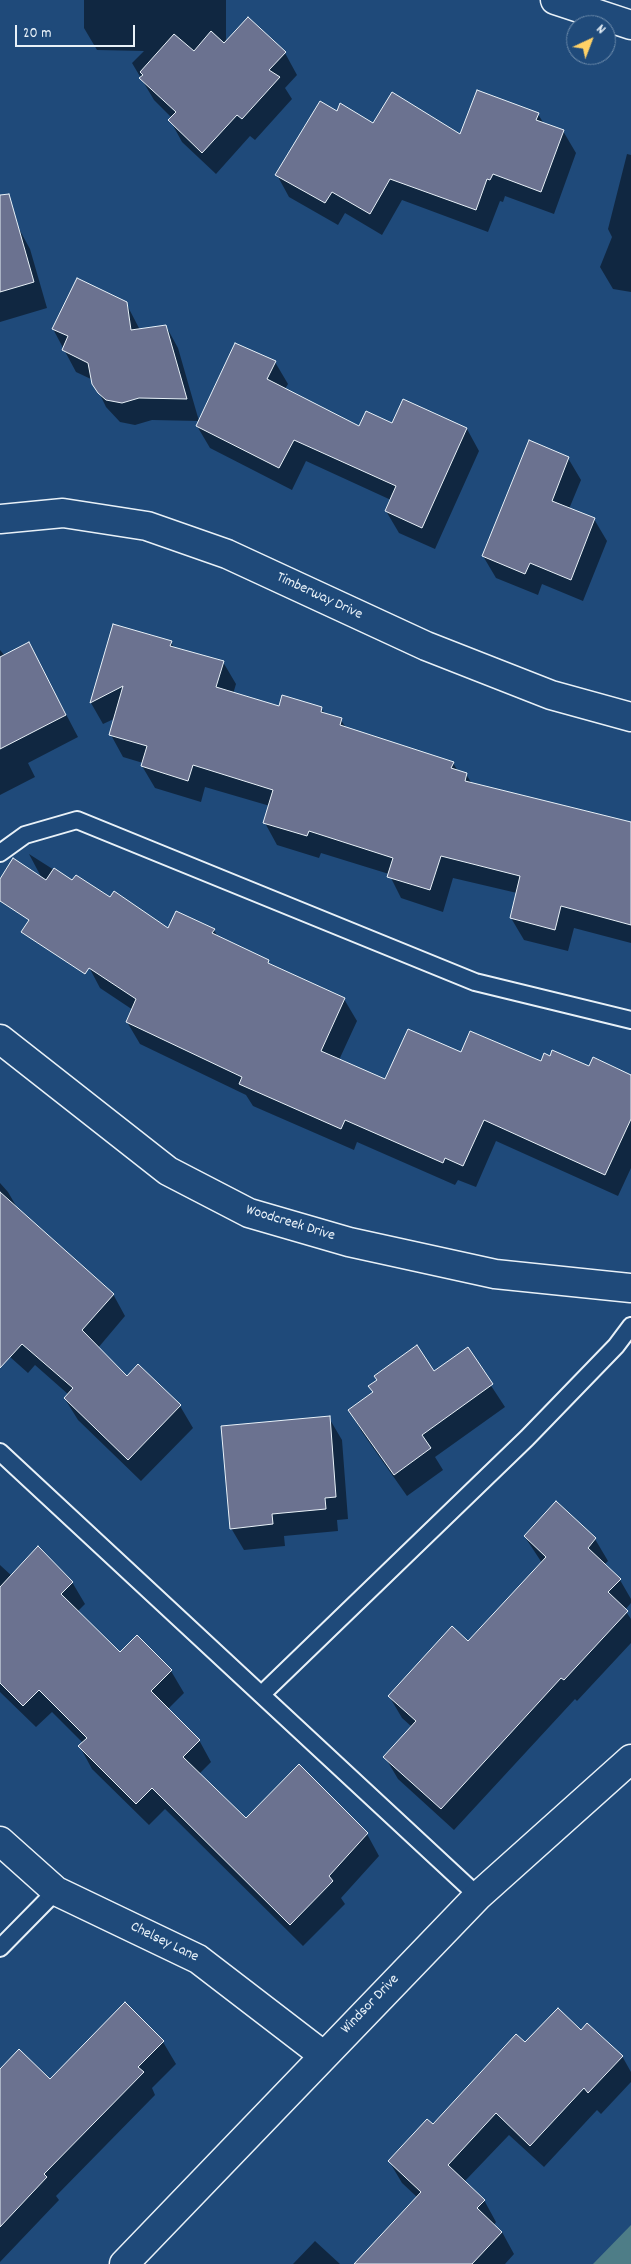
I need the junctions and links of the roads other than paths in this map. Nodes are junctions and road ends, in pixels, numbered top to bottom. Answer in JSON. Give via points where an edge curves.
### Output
{"nodes":[{"id":1,"x":555,"y":0,"type":"edge"},
{"id":2,"x":631,"y":25,"type":"edge"},
{"id":3,"x":0,"y":519,"type":"edge"},
{"id":4,"x":631,"y":717,"type":"edge"},
{"id":5,"x":0,"y":853,"type":"edge"},
{"id":6,"x":631,"y":1020,"type":"edge"},
{"id":7,"x":0,"y":1039,"type":"edge"},
{"id":8,"x":631,"y":1288,"type":"edge"},
{"id":9,"x":631,"y":1326,"type":"edge"},
{"id":10,"x":0,"y":1452,"type":"edge"},
{"id":11,"x":262,"y":1694,"type":"junction"},
{"id":12,"x":631,"y":1759,"type":"edge"},
{"id":13,"x":0,"y":1841,"type":"edge"},
{"id":14,"x":56,"y":1891,"type":"junction"},
{"id":15,"x":478,"y":1896,"type":"junction"},
{"id":16,"x":0,"y":1948,"type":"edge"},
{"id":17,"x":323,"y":2055,"type":"junction"},
{"id":18,"x":124,"y":2264,"type":"edge"}],
"edges":[{"from":1,"to":2,"type":"street"},
{"from":3,"to":4,"type":"street","name":"Timberway Drive","via":[[63,513],[147,526],[227,554],[426,646],[542,692]]},
{"from":5,"to":6,"type":"lane","via":[[25,835],[77,820],[475,982]]},
{"from":7,"to":8,"type":"street","name":"Woodcreek Drive","via":[[168,1171],[248,1213],[350,1242],[495,1274]]},
{"from":9,"to":11,"type":"lane","via":[[616,1346],[527,1438]]},
{"from":10,"to":11,"type":"lane"},
{"from":11,"to":15,"type":"lane"},
{"from":12,"to":15,"type":"street","name":"Windsor Drive"},
{"from":13,"to":14,"type":"street","name":"Chelsey Lane"},
{"from":14,"to":16,"type":"lane"},
{"from":14,"to":17,"type":"street","name":"Chelsey Lane","via":[[198,1959]]},
{"from":15,"to":17,"type":"street","name":"Windsor Drive"},
{"from":17,"to":18,"type":"street","name":"Windsor Drive"}]}
